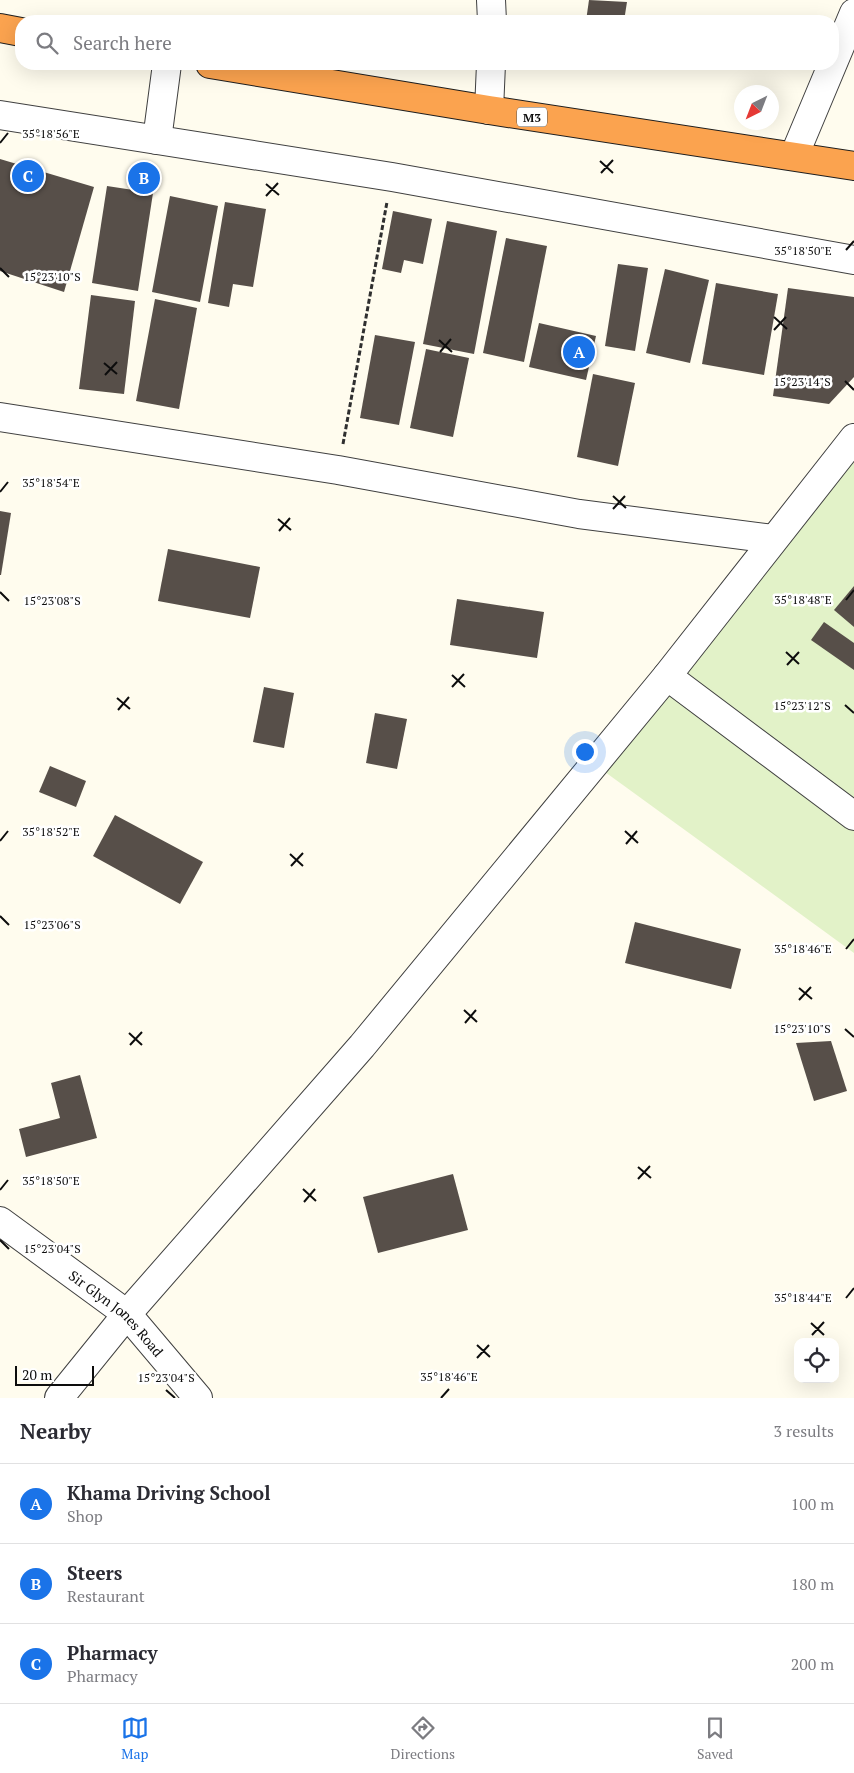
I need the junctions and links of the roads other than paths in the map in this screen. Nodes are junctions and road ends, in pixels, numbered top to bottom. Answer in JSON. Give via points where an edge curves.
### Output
{"nodes":[{"id":1,"x":491,"y":0,"type":"edge"},
{"id":2,"x":854,"y":13,"type":"edge"},
{"id":3,"x":492,"y":15,"type":"edge"},
{"id":4,"x":0,"y":28,"type":"edge"},
{"id":5,"x":15,"y":31,"type":"edge"},
{"id":6,"x":839,"y":49,"type":"edge"},
{"id":7,"x":166,"y":70,"type":"edge"},
{"id":8,"x":246,"y":70,"type":"edge"},
{"id":9,"x":491,"y":70,"type":"edge"},
{"id":10,"x":830,"y":70,"type":"edge"},
{"id":11,"x":489,"y":110,"type":"junction"},
{"id":12,"x":0,"y":115,"type":"edge"},
{"id":13,"x":157,"y":140,"type":"junction"},
{"id":14,"x":794,"y":156,"type":"junction"},
{"id":15,"x":854,"y":166,"type":"edge"},
{"id":16,"x":854,"y":260,"type":"edge"},
{"id":17,"x":0,"y":417,"type":"edge"},
{"id":18,"x":854,"y":438,"type":"edge"},
{"id":19,"x":773,"y":539,"type":"junction"},
{"id":20,"x":667,"y":676,"type":"junction"},
{"id":21,"x":854,"y":816,"type":"edge"},
{"id":22,"x":0,"y":1221,"type":"edge"},
{"id":23,"x":127,"y":1314,"type":"junction"},
{"id":24,"x":59,"y":1398,"type":"edge"},
{"id":25,"x":198,"y":1398,"type":"edge"}],
"edges":[{"from":1,"to":3,"type":"street"},
{"from":2,"to":6,"type":"street"},
{"from":4,"to":5,"type":"highway"},
{"from":7,"to":13,"type":"street"},
{"from":8,"to":11,"type":"highway","number":"M3"},
{"from":9,"to":11,"type":"street"},
{"from":10,"to":14,"type":"street"},
{"from":11,"to":14,"type":"highway","number":"M3"},
{"from":12,"to":13,"type":"street"},
{"from":13,"to":16,"type":"street","via":[[392,177]]},
{"from":14,"to":15,"type":"highway","number":"M3"},
{"from":17,"to":19,"type":"street","via":[[338,470],[579,514]]},
{"from":18,"to":19,"type":"street"},
{"from":19,"to":20,"type":"street"},
{"from":20,"to":21,"type":"street"},
{"from":20,"to":23,"type":"street","via":[[362,1046]]},
{"from":22,"to":23,"type":"street","name":"Sir Glyn Jones Road"},
{"from":23,"to":24,"type":"street"},
{"from":23,"to":25,"type":"street","name":"Sir Glyn Jones Road"}]}
